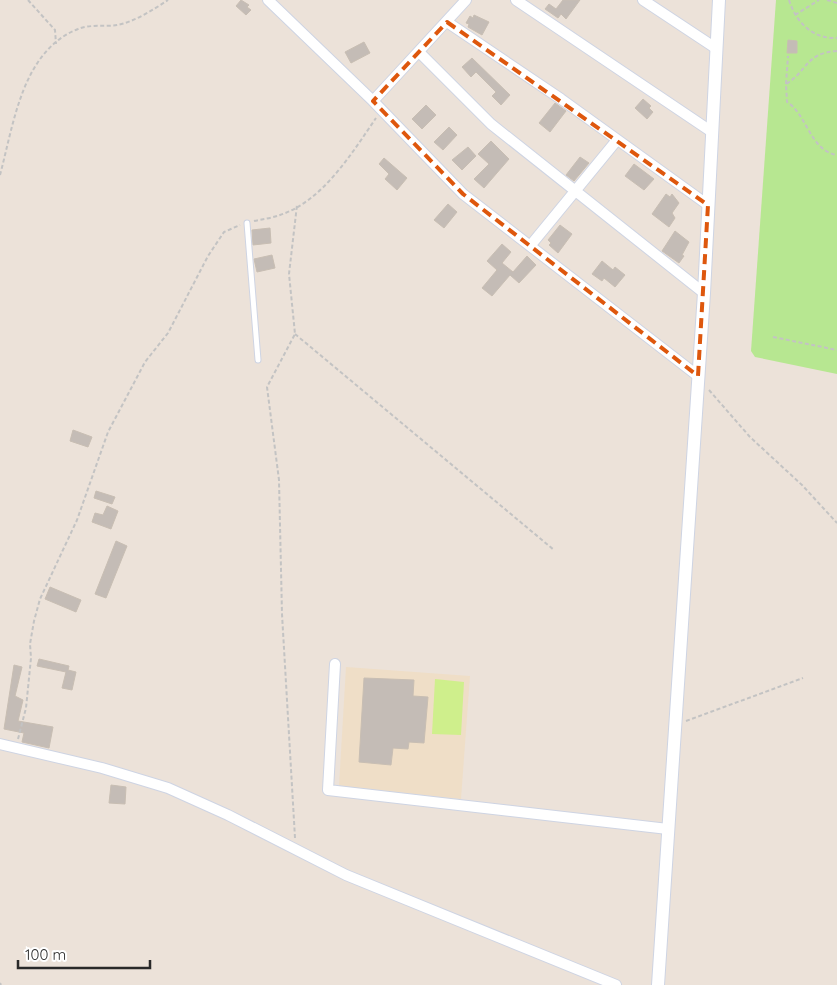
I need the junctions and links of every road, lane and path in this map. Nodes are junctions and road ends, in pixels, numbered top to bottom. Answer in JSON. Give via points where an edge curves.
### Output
{"nodes":[{"id":1,"x":28,"y":0,"type":"edge"},
{"id":2,"x":168,"y":0,"type":"edge"},
{"id":3,"x":268,"y":0,"type":"edge"},
{"id":4,"x":466,"y":0,"type":"edge"},
{"id":5,"x":516,"y":0,"type":"edge"},
{"id":6,"x":643,"y":0,"type":"edge"},
{"id":7,"x":719,"y":0,"type":"edge"},
{"id":8,"x":789,"y":0,"type":"edge"},
{"id":9,"x":819,"y":0,"type":"edge"},
{"id":10,"x":827,"y":0,"type":"edge"},
{"id":11,"x":837,"y":3,"type":"edge"},
{"id":12,"x":794,"y":15,"type":"junction"},
{"id":13,"x":447,"y":22,"type":"junction"},
{"id":14,"x":837,"y":38,"type":"edge"},
{"id":15,"x":56,"y":44,"type":"junction"},
{"id":16,"x":717,"y":49,"type":"junction"},
{"id":17,"x":837,"y":51,"type":"edge"},
{"id":18,"x":419,"y":52,"type":"junction"},
{"id":19,"x":788,"y":56,"type":"dead end"},
{"id":20,"x":786,"y":84,"type":"junction"},
{"id":21,"x":373,"y":101,"type":"junction"},
{"id":22,"x":381,"y":110,"type":"junction"},
{"id":23,"x":712,"y":132,"type":"junction"},
{"id":24,"x":617,"y":140,"type":"junction"},
{"id":25,"x":837,"y":155,"type":"edge"},
{"id":26,"x":0,"y":175,"type":"edge"},
{"id":27,"x":574,"y":192,"type":"junction"},
{"id":28,"x":297,"y":205,"type":"junction"},
{"id":29,"x":708,"y":205,"type":"junction"},
{"id":30,"x":247,"y":223,"type":"junction"},
{"id":31,"x":530,"y":246,"type":"junction"},
{"id":32,"x":704,"y":293,"type":"junction"},
{"id":33,"x":295,"y":334,"type":"junction"},
{"id":34,"x":773,"y":337,"type":"dead end"},
{"id":35,"x":837,"y":350,"type":"edge"},
{"id":36,"x":258,"y":360,"type":"dead end"},
{"id":37,"x":698,"y":376,"type":"junction"},
{"id":38,"x":837,"y":523,"type":"edge"},
{"id":39,"x":554,"y":550,"type":"dead end"},
{"id":40,"x":335,"y":664,"type":"dead end"},
{"id":41,"x":803,"y":678,"type":"dead end"},
{"id":42,"x":674,"y":725,"type":"junction"},
{"id":43,"x":2,"y":744,"type":"edge"},
{"id":44,"x":668,"y":829,"type":"junction"},
{"id":45,"x":295,"y":850,"type":"junction"},
{"id":46,"x":616,"y":985,"type":"edge"},
{"id":47,"x":658,"y":985,"type":"edge"}],
"edges":[{"from":1,"to":15,"type":"path","via":[[55,30]]},
{"from":2,"to":15,"type":"path","via":[[118,25],[79,28]]},
{"from":3,"to":21,"type":"street"},
{"from":4,"to":13,"type":"street"},
{"from":5,"to":23,"type":"street"},
{"from":6,"to":16,"type":"street"},
{"from":7,"to":16,"type":"street"},
{"from":8,"to":12,"type":"path"},
{"from":9,"to":12,"type":"path"},
{"from":10,"to":11,"type":"path"},
{"from":12,"to":14,"type":"path","via":[[816,35]]},
{"from":13,"to":18,"type":"street"},
{"from":13,"to":24,"type":"street"},
{"from":15,"to":26,"type":"path","via":[[44,51],[24,90]]},
{"from":16,"to":23,"type":"street"},
{"from":17,"to":20,"type":"path","via":[[811,58],[794,80]]},
{"from":18,"to":21,"type":"street"},
{"from":18,"to":27,"type":"street","via":[[491,124]]},
{"from":19,"to":20,"type":"path"},
{"from":20,"to":25,"type":"path","via":[[786,102],[793,106],[820,146]]},
{"from":21,"to":22,"type":"street"},
{"from":22,"to":28,"type":"path","via":[[338,174]]},
{"from":22,"to":31,"type":"street","via":[[463,194]]},
{"from":23,"to":29,"type":"street"},
{"from":24,"to":27,"type":"street"},
{"from":24,"to":29,"type":"street"},
{"from":27,"to":31,"type":"street"},
{"from":27,"to":32,"type":"street"},
{"from":28,"to":30,"type":"path","via":[[282,215]]},
{"from":28,"to":33,"type":"path","via":[[290,274]]},
{"from":29,"to":32,"type":"street"},
{"from":30,"to":36,"type":"lane"},
{"from":30,"to":43,"type":"path","via":[[224,232],[208,256],[168,333],[145,362],[108,432],[77,520],[40,600],[30,644],[30,677],[22,730],[18,740]]},
{"from":31,"to":37,"type":"street"},
{"from":32,"to":37,"type":"street"},
{"from":33,"to":39,"type":"path"},
{"from":33,"to":45,"type":"path","via":[[267,387],[279,480],[280,585]]},
{"from":34,"to":35,"type":"path"},
{"from":37,"to":38,"type":"path","via":[[750,438],[802,484]]},
{"from":37,"to":42,"type":"street"},
{"from":40,"to":44,"type":"street","via":[[328,790]]},
{"from":41,"to":42,"type":"path"},
{"from":42,"to":44,"type":"street"},
{"from":43,"to":45,"type":"street","via":[[168,788]]},
{"from":44,"to":47,"type":"street"},
{"from":45,"to":46,"type":"street"}]}
